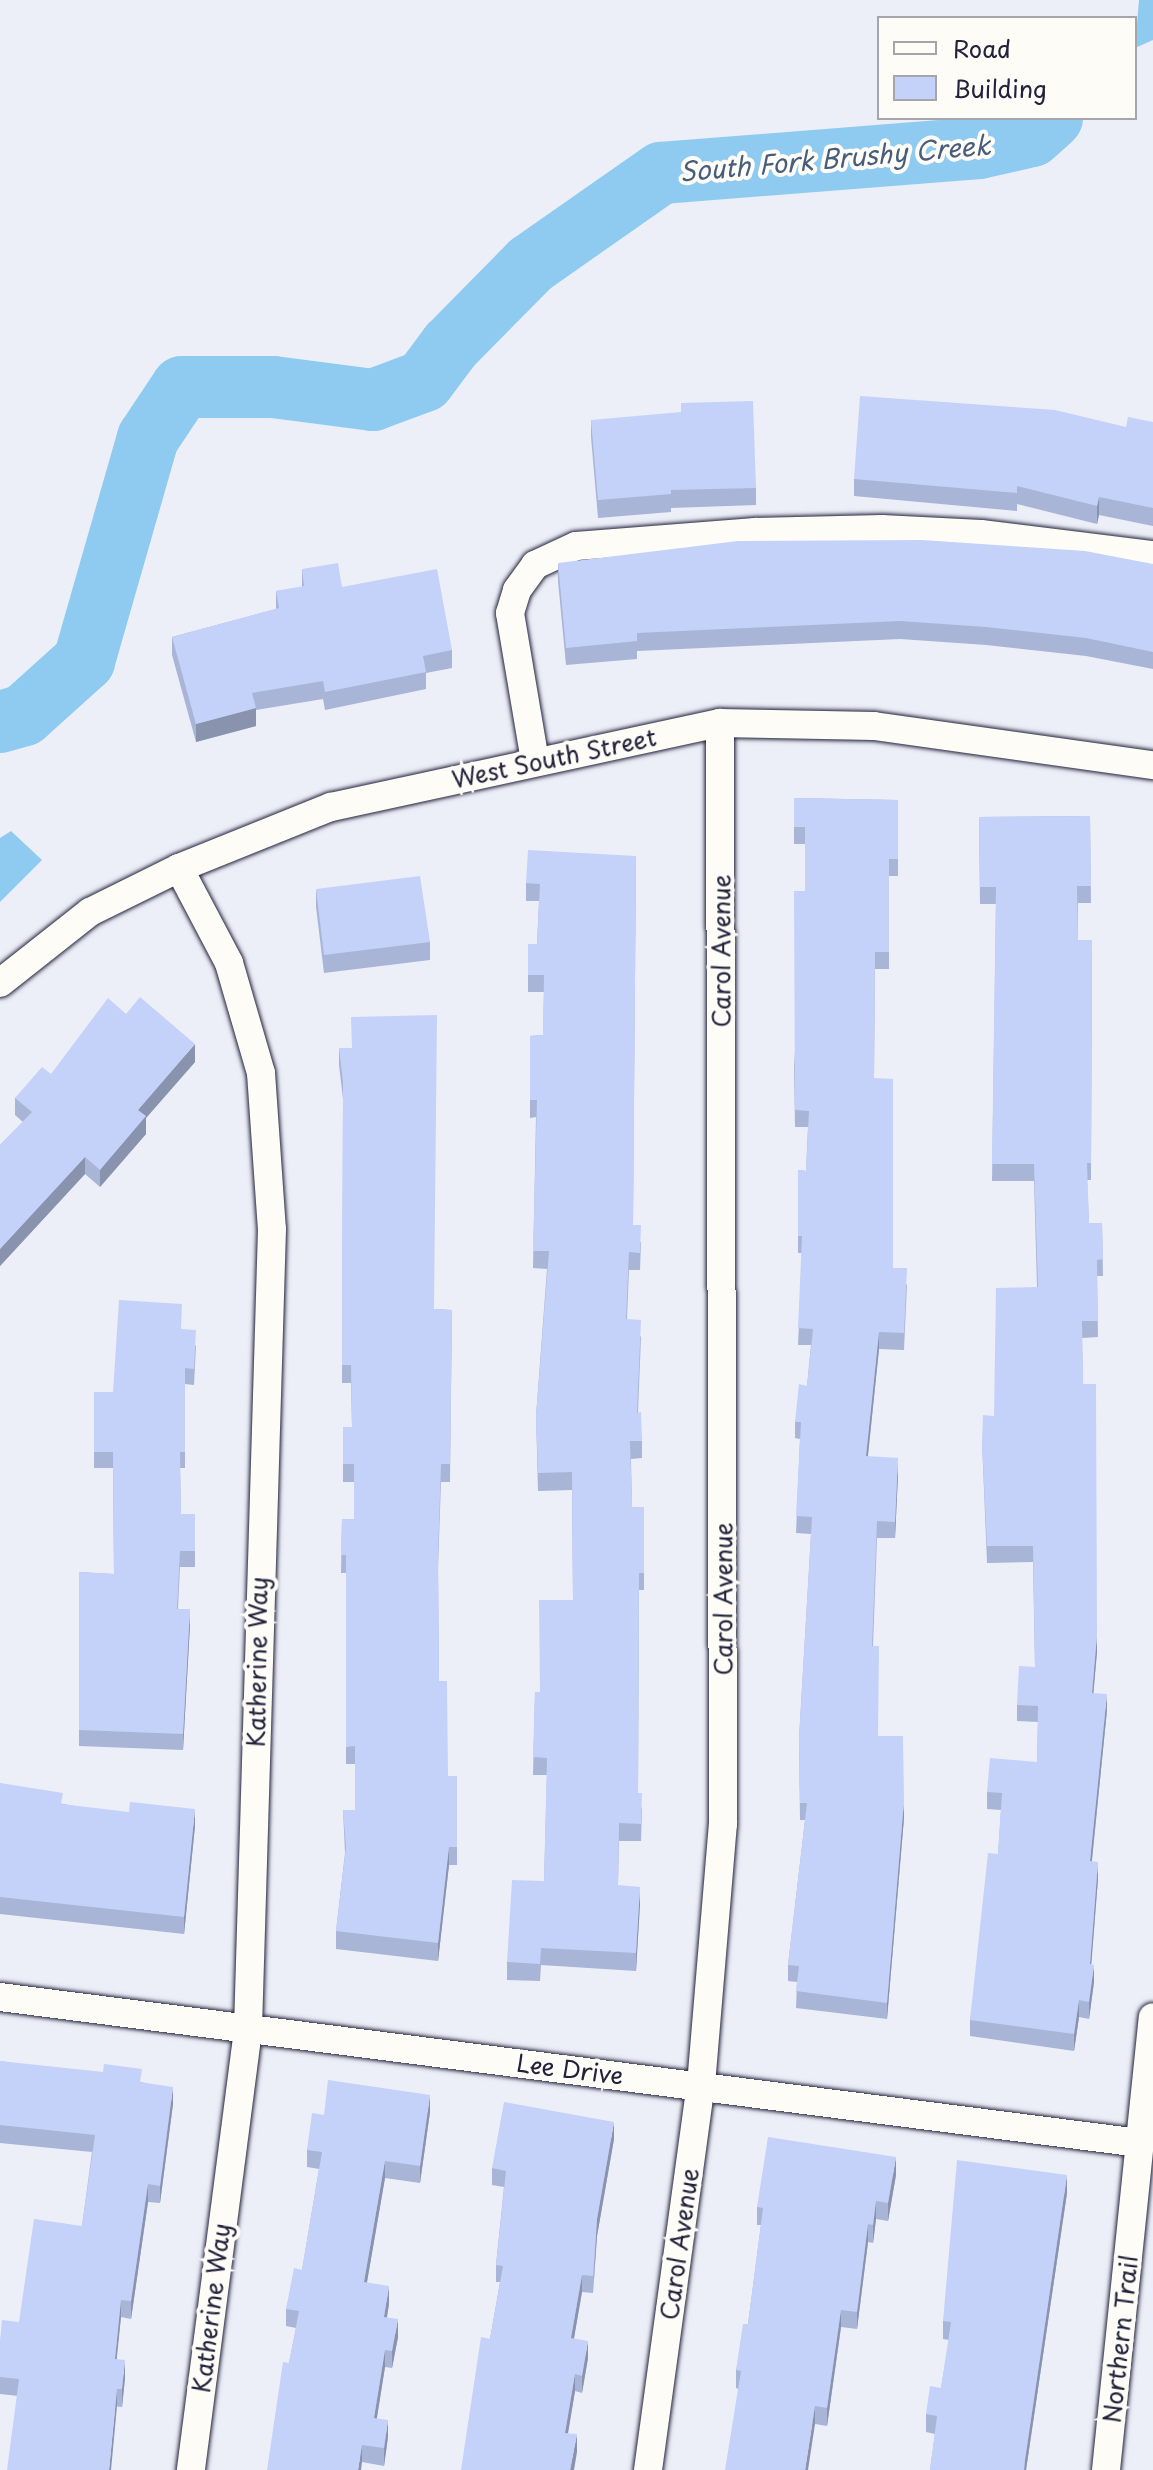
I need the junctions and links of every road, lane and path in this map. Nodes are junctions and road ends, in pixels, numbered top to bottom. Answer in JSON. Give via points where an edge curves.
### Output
{"nodes":[{"id":1,"x":1153,"y":555,"type":"edge"},
{"id":2,"x":720,"y":723,"type":"junction"},
{"id":3,"x":535,"y":761,"type":"junction"},
{"id":4,"x":1153,"y":765,"type":"edge"},
{"id":5,"x":179,"y":868,"type":"junction"},
{"id":6,"x":0,"y":983,"type":"edge"},
{"id":7,"x":0,"y":1997,"type":"edge"},
{"id":8,"x":1153,"y":2017,"type":"edge"},
{"id":9,"x":248,"y":2030,"type":"junction"},
{"id":10,"x":701,"y":2085,"type":"junction"},
{"id":11,"x":1140,"y":2143,"type":"junction"},
{"id":12,"x":191,"y":2470,"type":"edge"},
{"id":13,"x":648,"y":2470,"type":"edge"},
{"id":14,"x":1106,"y":2470,"type":"edge"}],
"edges":[{"from":1,"to":3,"type":"street","via":[[981,534],[882,529],[755,532],[576,546],[535,565],[517,590],[510,613]]},
{"from":2,"to":3,"type":"street","name":"West South Street"},
{"from":2,"to":4,"type":"street","name":"West South Street","via":[[874,726]]},
{"from":2,"to":10,"type":"street","name":"Carol Avenue","via":[[723,1824]]},
{"from":3,"to":5,"type":"street","name":"West South Street","via":[[331,807]]},
{"from":5,"to":6,"type":"street","name":"West South Street","via":[[90,912]]},
{"from":5,"to":9,"type":"street","name":"Katherine Way","via":[[229,963],[261,1073],[272,1229]]},
{"from":7,"to":9,"type":"street","name":"Lee Drive"},
{"from":8,"to":11,"type":"street","name":"Northern Trail"},
{"from":9,"to":10,"type":"street","name":"Lee Drive"},
{"from":9,"to":12,"type":"street","name":"Katherine Way"},
{"from":10,"to":11,"type":"street","name":"Lee Drive"},
{"from":10,"to":13,"type":"street","name":"Carol Avenue"},
{"from":11,"to":14,"type":"street","name":"Northern Trail"}]}
